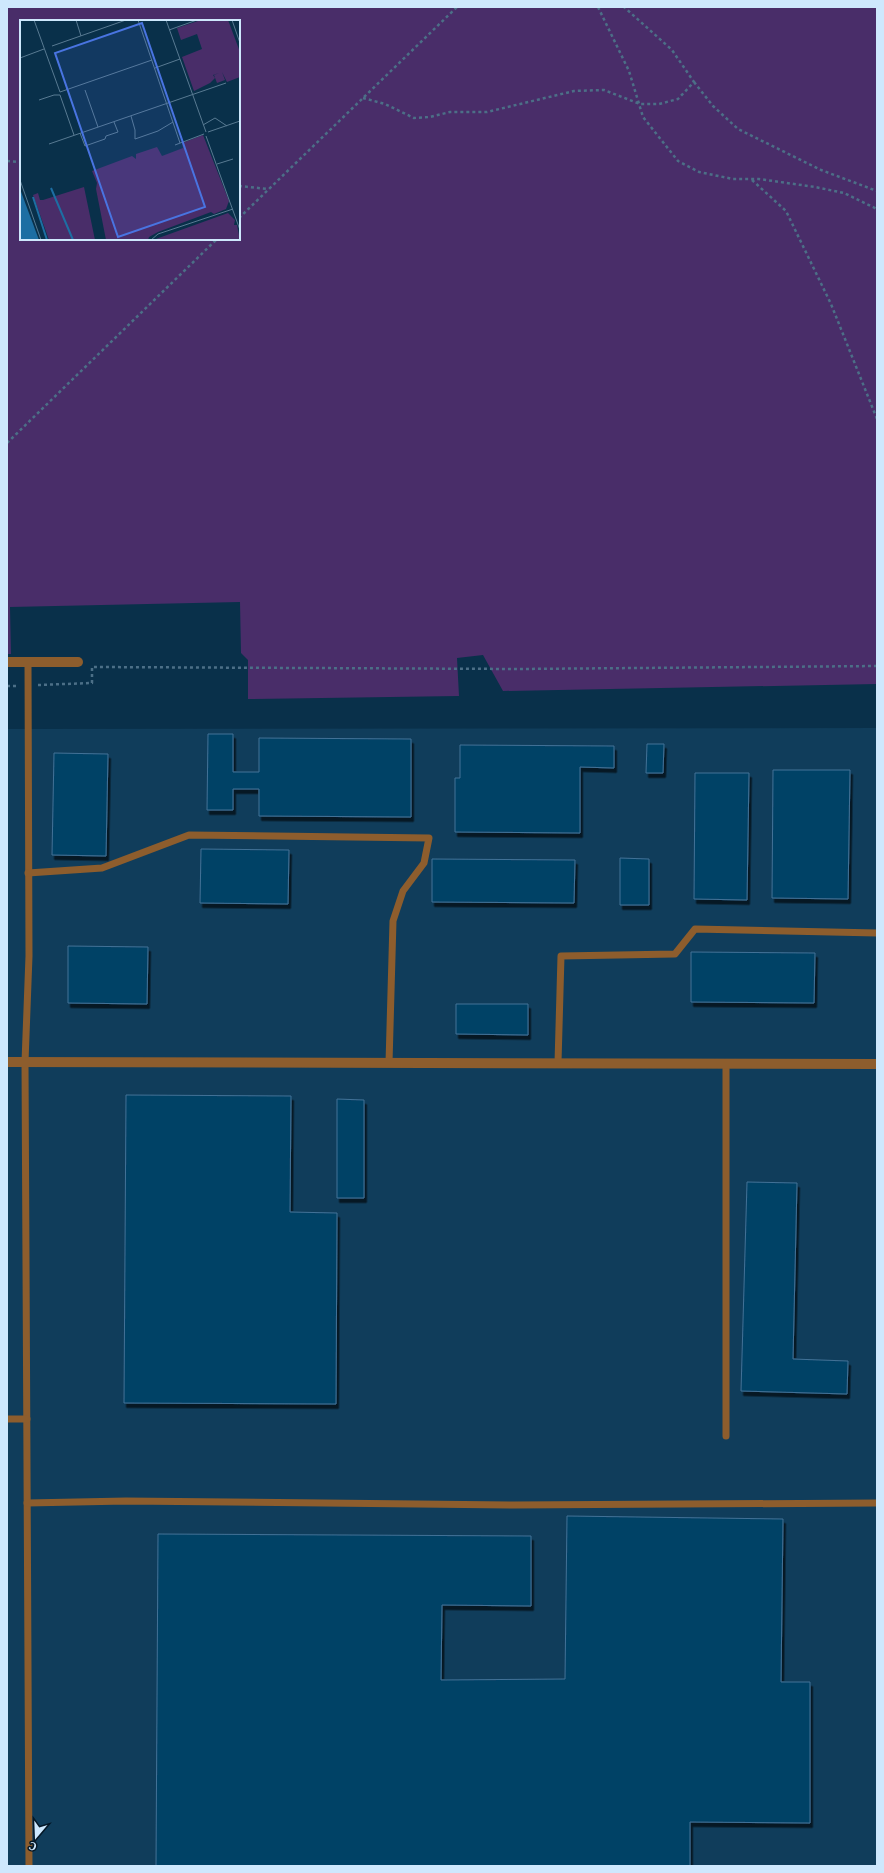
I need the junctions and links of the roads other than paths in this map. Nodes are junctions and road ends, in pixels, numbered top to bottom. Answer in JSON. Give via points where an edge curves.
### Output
{"nodes":[{"id":1,"x":7,"y":662,"type":"edge"},
{"id":2,"x":28,"y":662,"type":"junction"},
{"id":3,"x":78,"y":662,"type":"dead end"},
{"id":4,"x":28,"y":873,"type":"junction"},
{"id":5,"x":877,"y":933,"type":"edge"},
{"id":6,"x":7,"y":1062,"type":"edge"},
{"id":7,"x":25,"y":1062,"type":"junction"},
{"id":8,"x":389,"y":1063,"type":"junction"},
{"id":9,"x":558,"y":1063,"type":"junction"},
{"id":10,"x":726,"y":1064,"type":"junction"},
{"id":11,"x":877,"y":1064,"type":"edge"},
{"id":12,"x":7,"y":1419,"type":"edge"},
{"id":13,"x":27,"y":1419,"type":"junction"},
{"id":14,"x":726,"y":1436,"type":"dead end"},
{"id":15,"x":27,"y":1503,"type":"junction"},
{"id":16,"x":877,"y":1503,"type":"edge"},
{"id":17,"x":29,"y":1866,"type":"edge"}],
"edges":[{"from":1,"to":2,"type":"street"},
{"from":2,"to":3,"type":"street"},
{"from":2,"to":4,"type":"lane"},
{"from":4,"to":7,"type":"lane","via":[[29,956]]},
{"from":4,"to":8,"type":"lane","via":[[102,868],[189,835],[430,838],[424,863],[403,891],[393,921]]},
{"from":5,"to":9,"type":"lane","via":[[695,929],[675,954],[561,956]]},
{"from":6,"to":7,"type":"street"},
{"from":7,"to":8,"type":"street"},
{"from":7,"to":13,"type":"lane"},
{"from":8,"to":9,"type":"street"},
{"from":9,"to":10,"type":"street"},
{"from":10,"to":11,"type":"street"},
{"from":10,"to":14,"type":"lane"},
{"from":12,"to":13,"type":"lane"},
{"from":13,"to":15,"type":"lane"},
{"from":15,"to":16,"type":"lane"},
{"from":15,"to":17,"type":"lane"}]}
